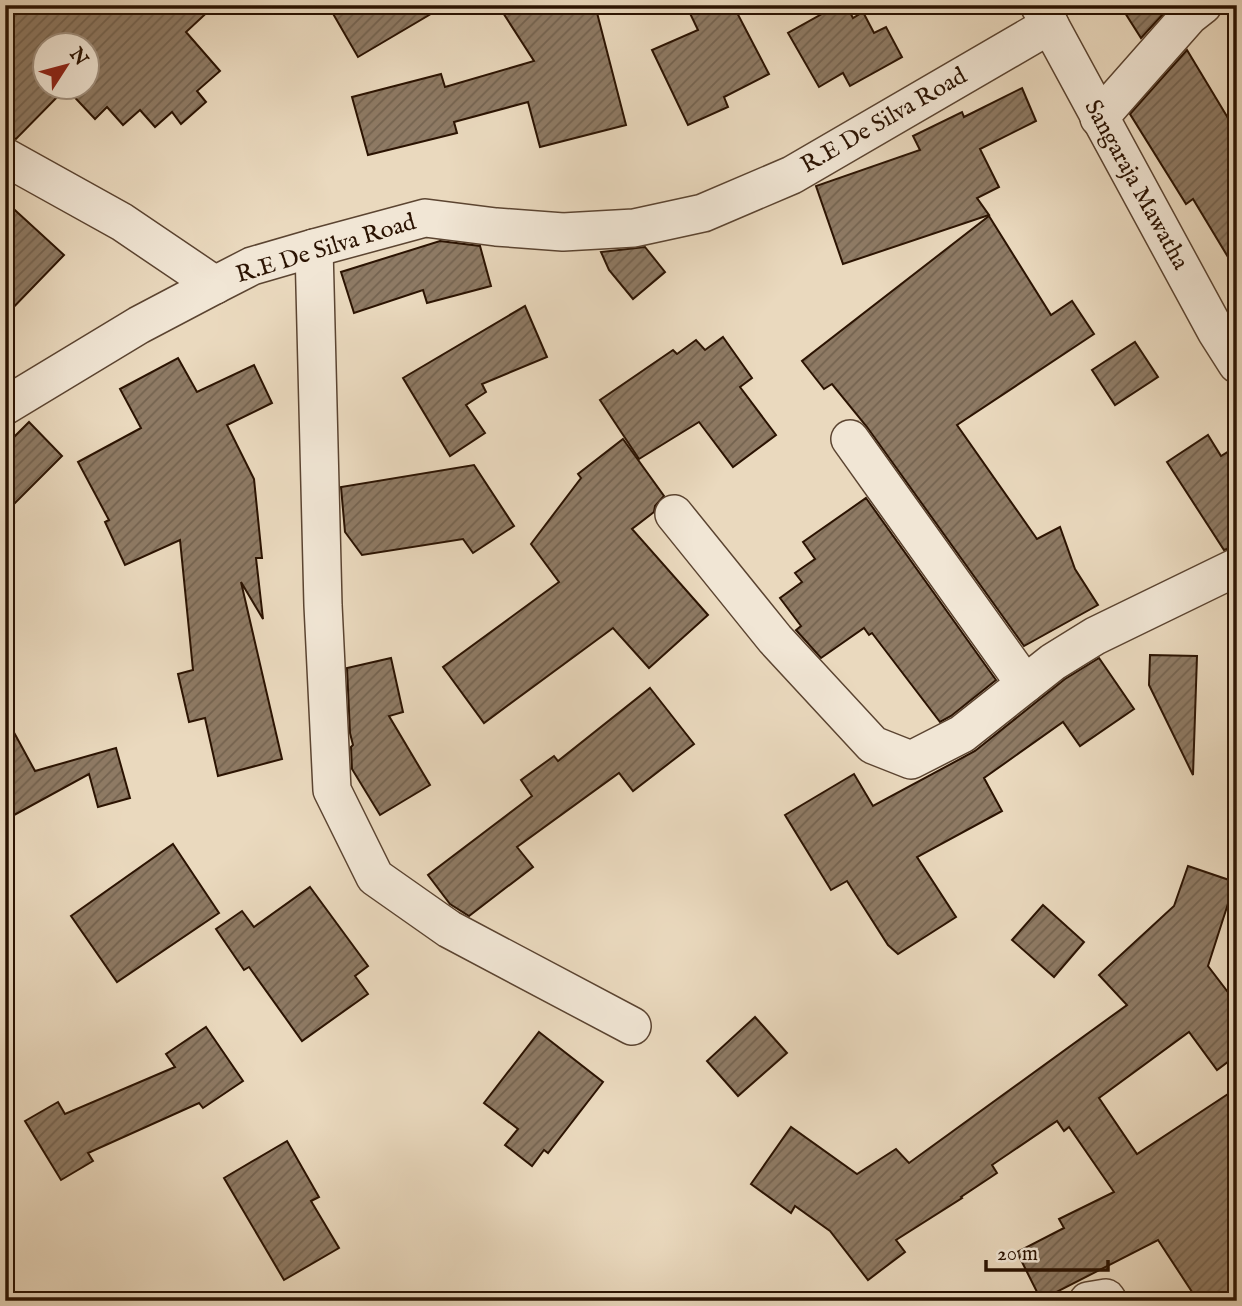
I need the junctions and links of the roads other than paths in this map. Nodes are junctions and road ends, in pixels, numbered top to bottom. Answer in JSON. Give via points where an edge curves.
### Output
{"nodes":[{"id":1,"x":1203,"y":5,"type":"edge"},
{"id":2,"x":1044,"y":15,"type":"edge"},
{"id":3,"x":1099,"y":118,"type":"junction"},
{"id":4,"x":5,"y":157,"type":"edge"},
{"id":5,"x":314,"y":248,"type":"junction"},
{"id":6,"x":215,"y":285,"type":"junction"},
{"id":7,"x":1226,"y":326,"type":"edge"},
{"id":8,"x":1237,"y":364,"type":"edge"},
{"id":9,"x":5,"y":405,"type":"edge"},
{"id":10,"x":850,"y":439,"type":"dead end"},
{"id":11,"x":674,"y":514,"type":"dead end"},
{"id":12,"x":1237,"y":567,"type":"edge"},
{"id":13,"x":1025,"y":684,"type":"junction"},
{"id":14,"x":632,"y":1027,"type":"dead end"},
{"id":15,"x":1088,"y":1301,"type":"edge"},
{"id":16,"x":1108,"y":1301,"type":"edge"}],
"edges":[{"from":1,"to":3,"type":"street"},
{"from":2,"to":3,"type":"street","name":"Sangaraja Mawatha"},
{"from":2,"to":5,"type":"street","name":"R.E De Silva Road","via":[[792,174],[703,214],[634,228],[563,232],[425,218]]},
{"from":3,"to":7,"type":"street","name":"Sangaraja Mawatha"},
{"from":4,"to":6,"type":"street","via":[[122,222]]},
{"from":5,"to":6,"type":"street","name":"R.E De Silva Road","via":[[252,266]]},
{"from":5,"to":14,"type":"street","via":[[332,790],[375,877],[449,929]]},
{"from":6,"to":9,"type":"street","name":"R.E De Silva Road"},
{"from":7,"to":8,"type":"street","name":"Sangaraja Mawatha"},
{"from":10,"to":13,"type":"street"},
{"from":11,"to":13,"type":"street","via":[[775,639],[873,745],[911,760],[962,734]]},
{"from":12,"to":13,"type":"street","via":[[1095,636]]},
{"from":15,"to":16,"type":"street"}]}
